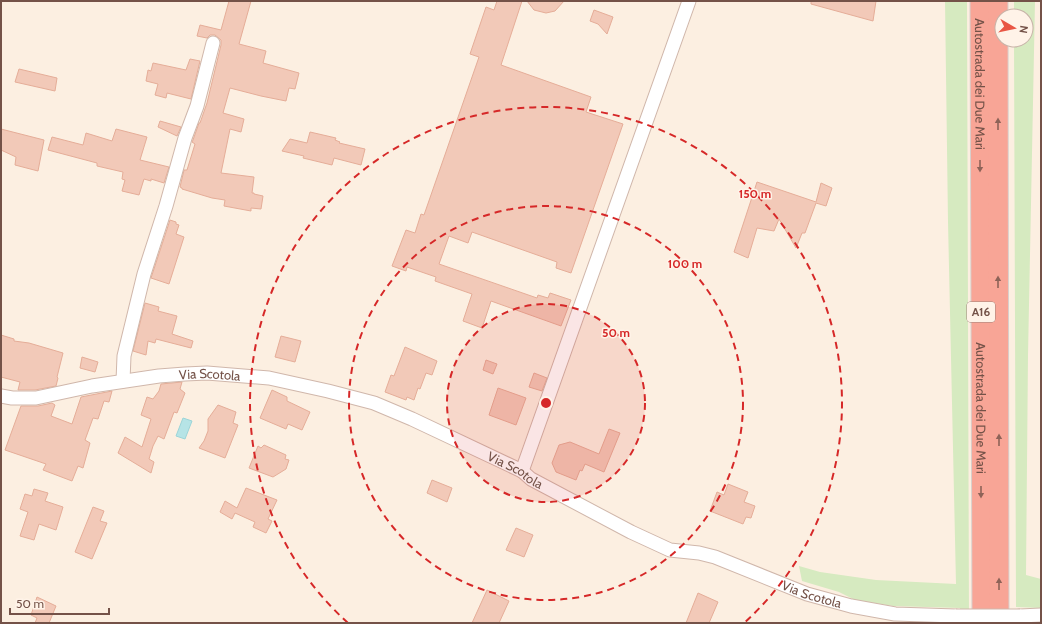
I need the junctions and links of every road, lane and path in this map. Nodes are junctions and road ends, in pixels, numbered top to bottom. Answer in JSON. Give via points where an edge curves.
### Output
{"nodes":[{"id":1,"x":689,"y":1,"type":"edge"},
{"id":2,"x":980,"y":1,"type":"edge"},
{"id":3,"x":998,"y":1,"type":"edge"},
{"id":4,"x":213,"y":43,"type":"dead end"},
{"id":5,"x":123,"y":381,"type":"junction"},
{"id":6,"x":1,"y":396,"type":"edge"},
{"id":7,"x":522,"y":471,"type":"junction"},
{"id":8,"x":1041,"y":616,"type":"edge"},
{"id":9,"x":982,"y":623,"type":"edge"},
{"id":10,"x":999,"y":623,"type":"edge"}],
"edges":[{"from":1,"to":7,"type":"street"},
{"from":2,"to":9,"type":"highway","name":"Autostrada dei Due Mari","number":"A16","one_way":true},
{"from":10,"to":3,"type":"highway","name":"Autostrada dei Due Mari","number":"A16","one_way":true},
{"from":4,"to":5,"type":"street","via":[[198,106],[185,138],[144,274],[124,356]]},
{"from":5,"to":6,"type":"street","name":"Via Scotola","via":[[36,398]]},
{"from":5,"to":7,"type":"street","name":"Via Scotola","via":[[208,373],[269,378],[328,391],[374,403]]},
{"from":7,"to":8,"type":"street","name":"Via Scotola","bridge":true,"via":[[531,479],[670,550],[715,557],[807,594],[895,614]]}]}
